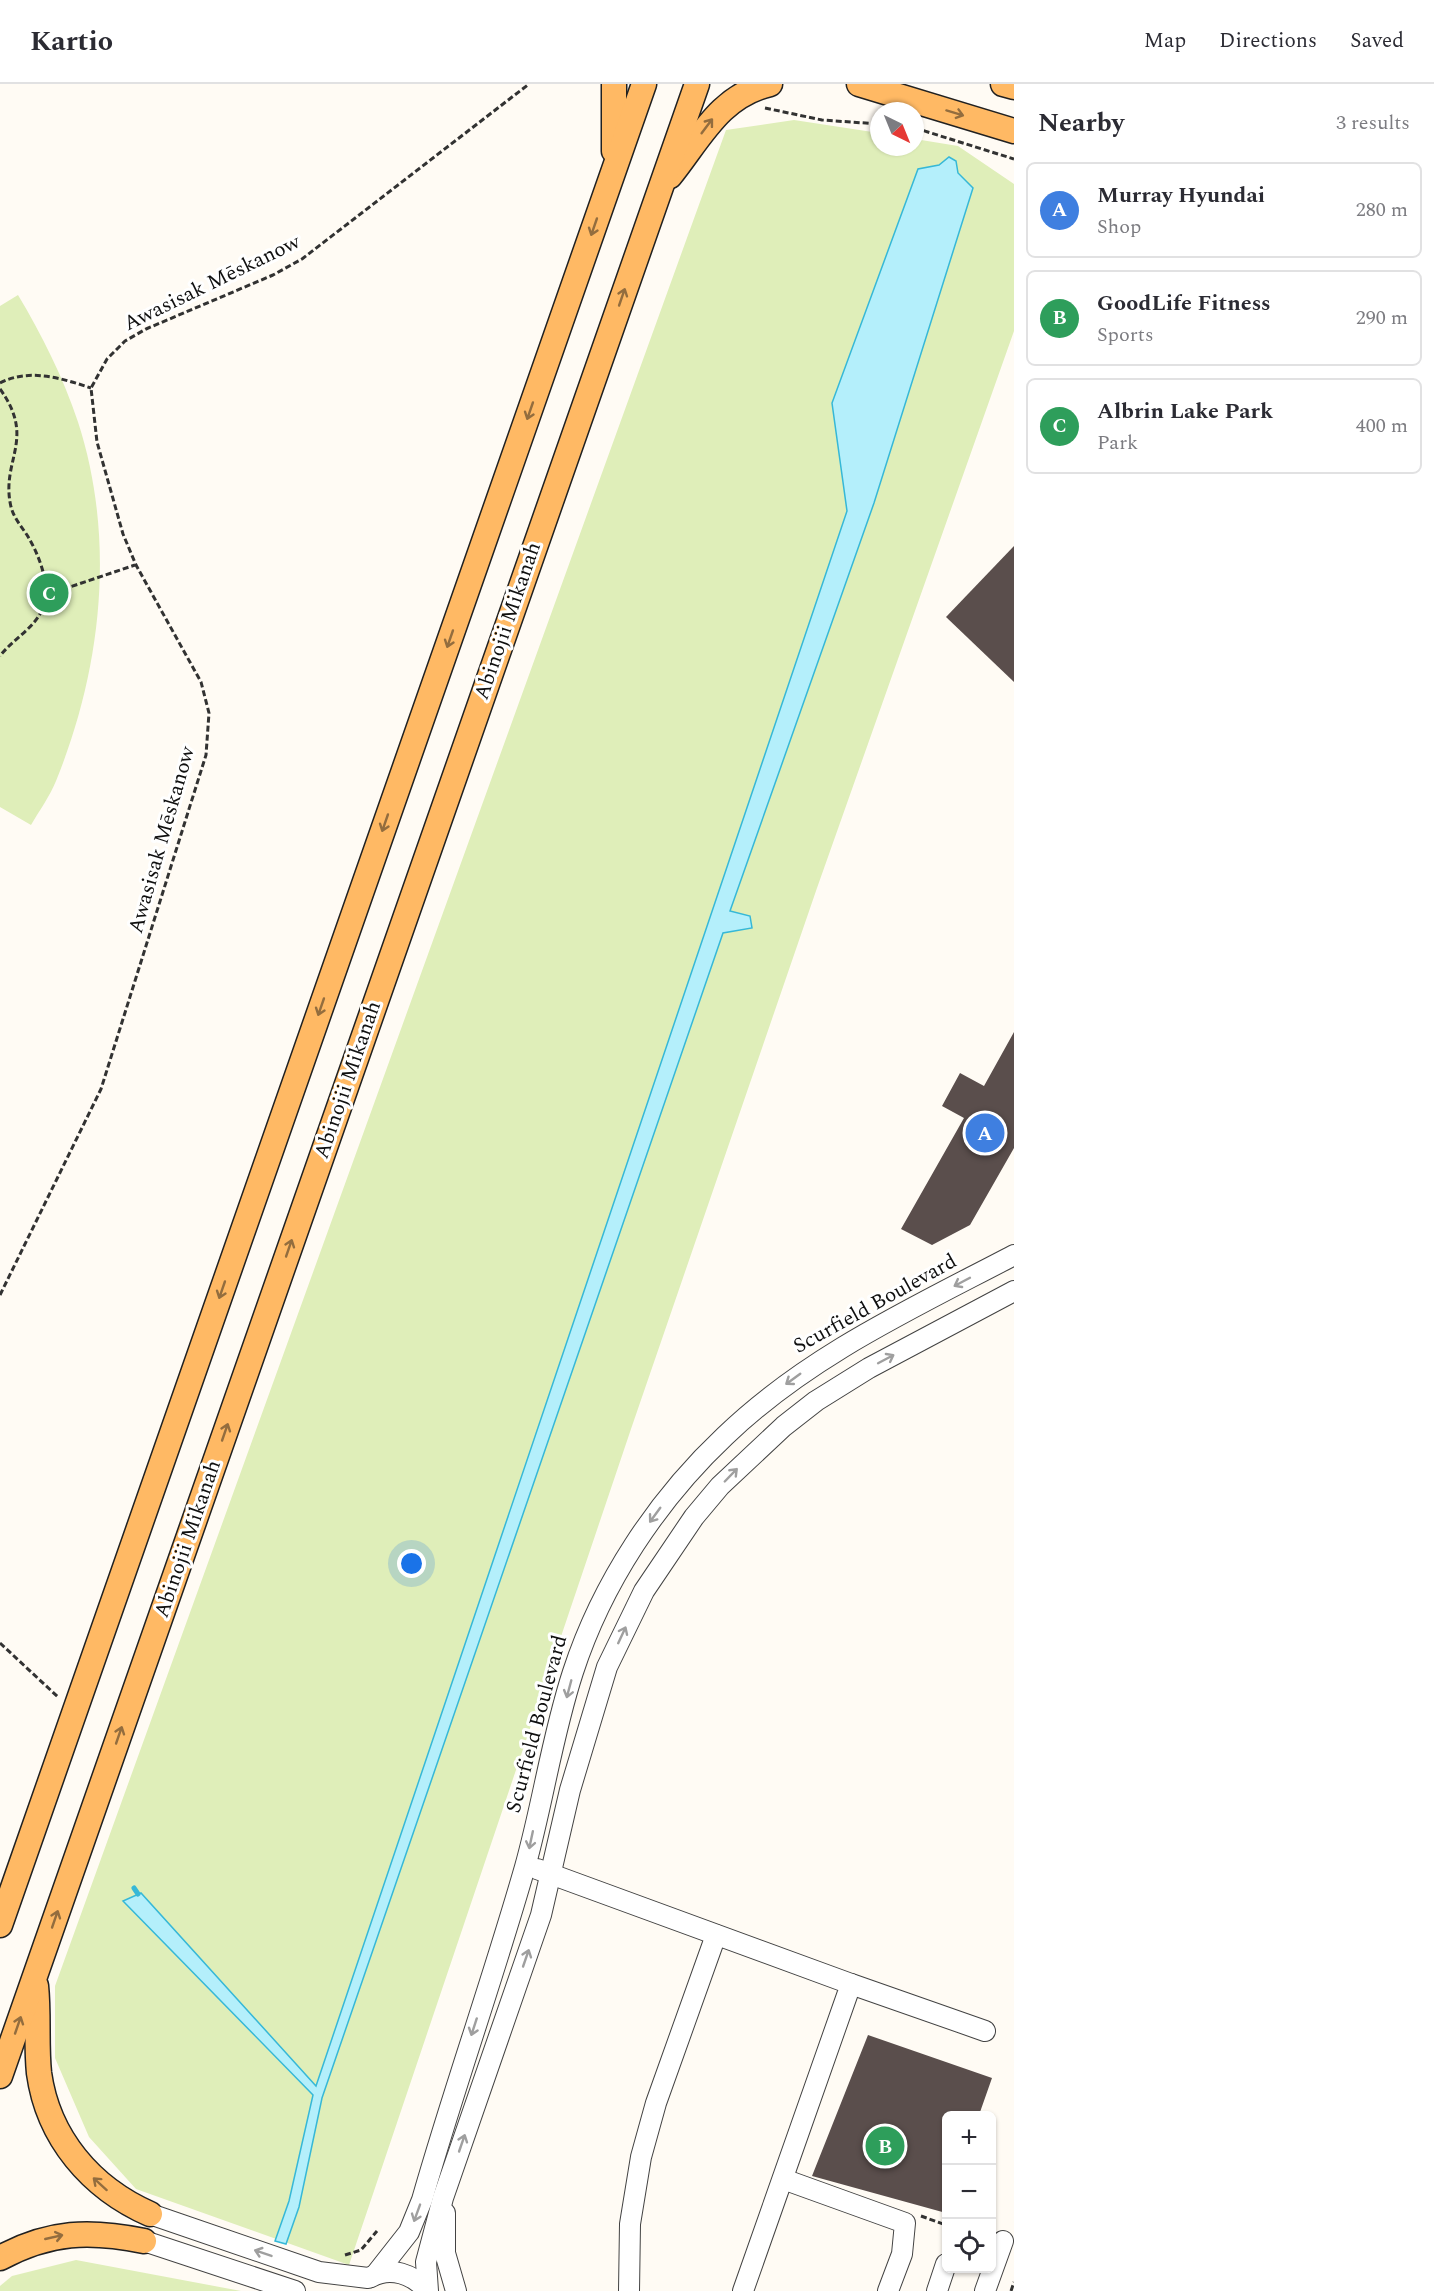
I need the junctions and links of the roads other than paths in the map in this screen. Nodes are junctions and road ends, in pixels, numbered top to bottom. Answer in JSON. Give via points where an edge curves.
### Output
{"nodes":[{"id":1,"x":614,"y":84,"type":"edge"},
{"id":2,"x":644,"y":84,"type":"edge"},
{"id":3,"x":697,"y":84,"type":"edge"},
{"id":4,"x":859,"y":84,"type":"edge"},
{"id":5,"x":1003,"y":84,"type":"edge"},
{"id":6,"x":1014,"y":87,"type":"edge"},
{"id":7,"x":764,"y":94,"type":"edge"},
{"id":8,"x":1014,"y":131,"type":"edge"},
{"id":9,"x":614,"y":171,"type":"junction"},
{"id":10,"x":659,"y":189,"type":"junction"},
{"id":11,"x":1014,"y":1255,"type":"edge"},
{"id":12,"x":1014,"y":1292,"type":"edge"},
{"id":13,"x":525,"y":1865,"type":"junction"},
{"id":14,"x":549,"y":1874,"type":"junction"},
{"id":15,"x":0,"y":1925,"type":"edge"},
{"id":16,"x":716,"y":1935,"type":"junction"},
{"id":17,"x":36,"y":1974,"type":"junction"},
{"id":18,"x":851,"y":1984,"type":"junction"},
{"id":19,"x":986,"y":2031,"type":"dead end"},
{"id":20,"x":0,"y":2076,"type":"edge"},
{"id":21,"x":783,"y":2179,"type":"junction"},
{"id":22,"x":443,"y":2198,"type":"junction"},
{"id":23,"x":150,"y":2214,"type":"joint"},
{"id":24,"x":144,"y":2241,"type":"joint"},
{"id":25,"x":1003,"y":2241,"type":"edge"},
{"id":26,"x":0,"y":2258,"type":"edge"},
{"id":27,"x":943,"y":2273,"type":"edge"},
{"id":28,"x":366,"y":2281,"type":"edge"},
{"id":29,"x":295,"y":2291,"type":"edge"},
{"id":30,"x":428,"y":2291,"type":"edge"},
{"id":31,"x":456,"y":2291,"type":"edge"},
{"id":32,"x":629,"y":2291,"type":"edge"},
{"id":33,"x":743,"y":2291,"type":"edge"},
{"id":34,"x":888,"y":2291,"type":"edge"},
{"id":35,"x":937,"y":2291,"type":"edge"},
{"id":36,"x":985,"y":2291,"type":"edge"}],
"edges":[{"from":1,"to":9,"type":"main road"},
{"from":2,"to":9,"type":"main road"},
{"from":3,"to":10,"type":"main road","name":"Abinojii Mikanah"},
{"from":4,"to":8,"type":"main road","one_way":true},
{"from":5,"to":6,"type":"main road"},
{"from":10,"to":7,"type":"main road","one_way":true,"via":[[720,111],[744,93]]},
{"from":9,"to":15,"type":"main road","one_way":true},
{"from":17,"to":10,"type":"main road","name":"Abinojii Mikanah","one_way":true},
{"from":11,"to":13,"type":"street","name":"Scurfield Boulevard","one_way":true,"via":[[833,1352],[793,1378],[725,1436],[672,1492],[650,1520],[586,1635],[572,1674]]},
{"from":14,"to":12,"type":"street","one_way":true,"via":[[607,1667],[644,1591],[694,1517],[749,1456],[816,1401],[869,1368]]},
{"from":13,"to":14,"type":"street"},
{"from":13,"to":28,"type":"street","name":"Scurfield Boulevard","one_way":true,"via":[[422,2200],[409,2232]]},
{"from":14,"to":16,"type":"street"},
{"from":22,"to":14,"type":"street","one_way":true,"via":[[541,1915]]},
{"from":16,"to":18,"type":"street"},
{"from":16,"to":32,"type":"street","via":[[656,2103],[641,2157],[630,2224]]},
{"from":20,"to":17,"type":"main road","name":"Abinojii Mikanah","one_way":true},
{"from":23,"to":17,"type":"main road","one_way":true,"via":[[112,2195],[94,2180],[63,2141],[53,2121],[39,2072]]},
{"from":18,"to":19,"type":"street"},
{"from":18,"to":21,"type":"street"},
{"from":21,"to":33,"type":"street"},
{"from":21,"to":34,"type":"street","via":[[905,2223],[902,2254]]},
{"from":22,"to":30,"type":"street","via":[[426,2262]]},
{"from":22,"to":31,"type":"street","via":[[445,2253]]},
{"from":28,"to":23,"type":"street","one_way":true,"via":[[319,2272]]},
{"from":26,"to":24,"type":"main road","one_way":true,"via":[[18,2248],[69,2234],[117,2235]]},
{"from":24,"to":29,"type":"street"},
{"from":25,"to":36,"type":"street"},
{"from":27,"to":35,"type":"street"},
{"from":28,"to":30,"type":"street","via":[[403,2273]]}]}
